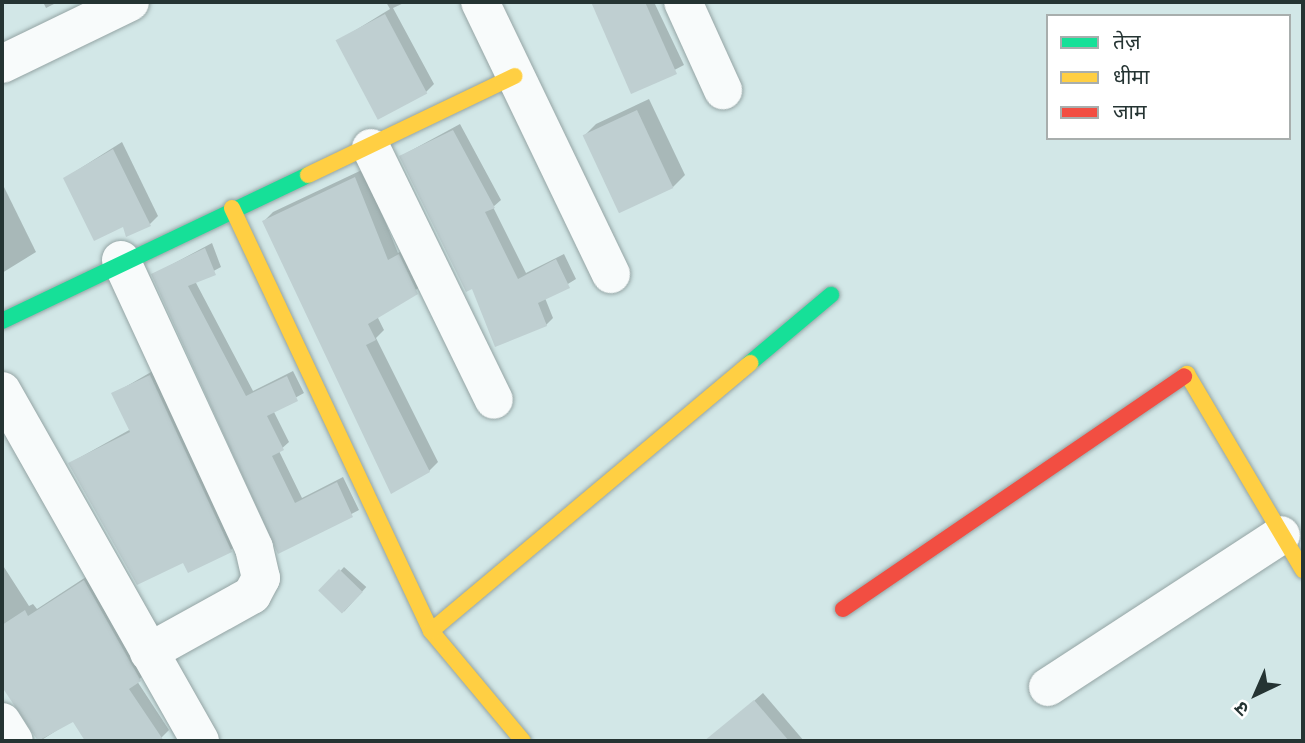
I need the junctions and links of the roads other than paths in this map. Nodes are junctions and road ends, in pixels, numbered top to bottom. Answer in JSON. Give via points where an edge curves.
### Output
{"nodes":[{"id":1,"x":130,"y":2,"type":"edge"},
{"id":2,"x":480,"y":2,"type":"edge"},
{"id":3,"x":683,"y":2,"type":"edge"},
{"id":4,"x":2,"y":64,"type":"edge"},
{"id":5,"x":515,"y":76,"type":"junction"},
{"id":6,"x":723,"y":90,"type":"dead end"},
{"id":7,"x":371,"y":148,"type":"junction"},
{"id":8,"x":232,"y":208,"type":"junction"},
{"id":9,"x":121,"y":260,"type":"junction"},
{"id":10,"x":611,"y":274,"type":"dead end"},
{"id":11,"x":831,"y":295,"type":"dead end"},
{"id":12,"x":2,"y":321,"type":"edge"},
{"id":13,"x":3,"y":399,"type":"edge"},
{"id":14,"x":494,"y":400,"type":"dead end"},
{"id":15,"x":1281,"y":534,"type":"junction"},
{"id":16,"x":1303,"y":570,"type":"edge"},
{"id":17,"x":843,"y":609,"type":"dead end"},
{"id":18,"x":431,"y":631,"type":"junction"},
{"id":19,"x":149,"y":652,"type":"junction"},
{"id":20,"x":1048,"y":687,"type":"dead end"},
{"id":21,"x":2,"y":722,"type":"edge"},
{"id":22,"x":14,"y":741,"type":"edge"},
{"id":23,"x":200,"y":741,"type":"edge"},
{"id":24,"x":523,"y":741,"type":"edge"}],
"edges":[{"from":1,"to":4,"type":"street"},
{"from":2,"to":5,"type":"street"},
{"from":3,"to":6,"type":"street"},
{"from":5,"to":7,"type":"street"},
{"from":5,"to":10,"type":"street"},
{"from":7,"to":8,"type":"street"},
{"from":7,"to":14,"type":"street"},
{"from":8,"to":9,"type":"street"},
{"from":8,"to":18,"type":"street"},
{"from":9,"to":12,"type":"street"},
{"from":9,"to":19,"type":"street","via":[[254,548],[261,578],[252,596]]},
{"from":11,"to":18,"type":"street"},
{"from":13,"to":19,"type":"street"},
{"from":15,"to":16,"type":"street"},
{"from":15,"to":17,"type":"street","via":[[1187,374]]},
{"from":15,"to":20,"type":"street"},
{"from":18,"to":24,"type":"street"},
{"from":19,"to":23,"type":"street"},
{"from":21,"to":22,"type":"street"}]}
